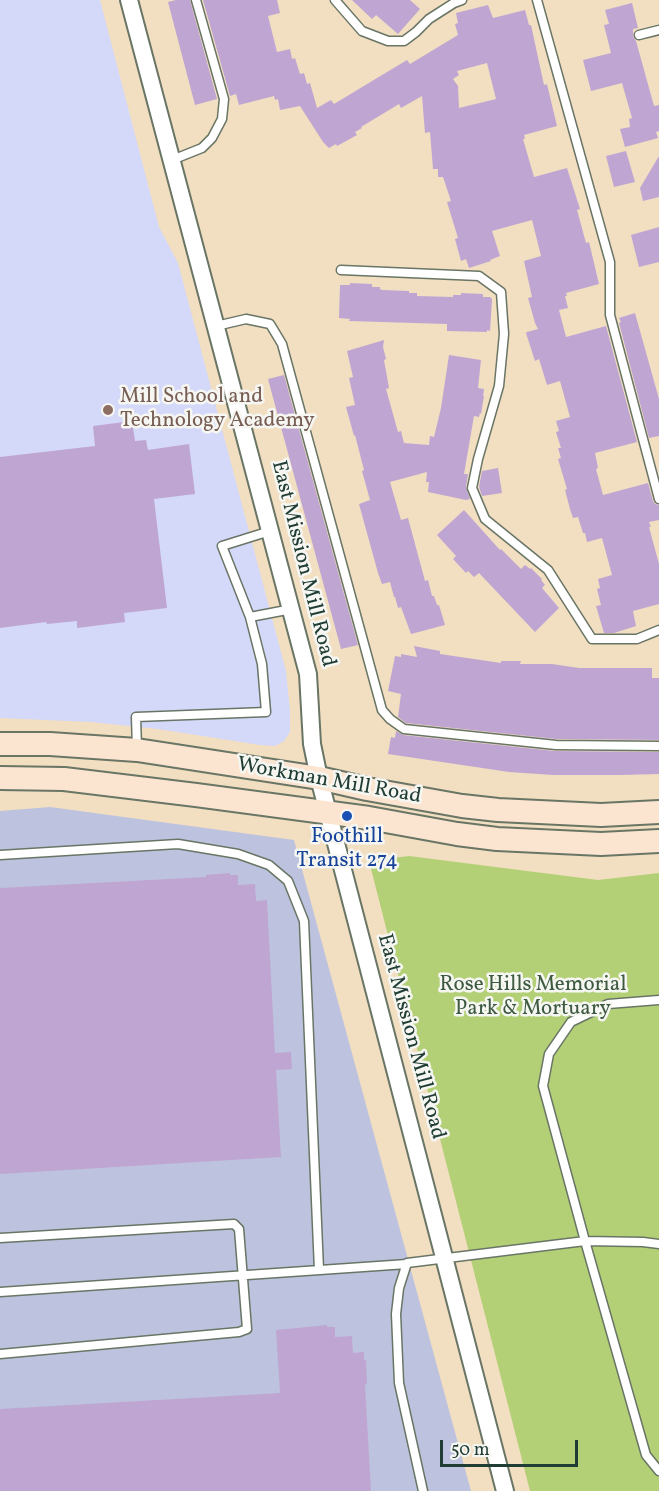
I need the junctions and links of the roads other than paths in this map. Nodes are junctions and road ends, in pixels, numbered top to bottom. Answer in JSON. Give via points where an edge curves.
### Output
{"nodes":[{"id":1,"x":129,"y":0,"type":"edge"},
{"id":2,"x":196,"y":0,"type":"edge"},
{"id":3,"x":334,"y":0,"type":"edge"},
{"id":4,"x":462,"y":0,"type":"edge"},
{"id":5,"x":537,"y":0,"type":"edge"},
{"id":6,"x":659,"y":30,"type":"edge"},
{"id":7,"x":639,"y":35,"type":"dead end"},
{"id":8,"x":172,"y":160,"type":"junction"},
{"id":9,"x":341,"y":270,"type":"dead end"},
{"id":10,"x":216,"y":326,"type":"junction"},
{"id":11,"x":659,"y":499,"type":"edge"},
{"id":12,"x":271,"y":531,"type":"junction"},
{"id":13,"x":292,"y":609,"type":"junction"},
{"id":14,"x":250,"y":618,"type":"junction"},
{"id":15,"x":659,"y":630,"type":"edge"},
{"id":16,"x":0,"y":744,"type":"edge"},
{"id":17,"x":659,"y":746,"type":"edge"},
{"id":18,"x":137,"y":750,"type":"junction"},
{"id":19,"x":0,"y":778,"type":"edge"},
{"id":20,"x":319,"y":778,"type":"junction"},
{"id":21,"x":659,"y":812,"type":"edge"},
{"id":22,"x":328,"y":813,"type":"junction"},
{"id":23,"x":659,"y":841,"type":"edge"},
{"id":24,"x":0,"y":855,"type":"edge"},
{"id":25,"x":659,"y":1000,"type":"edge"},
{"id":26,"x":0,"y":1238,"type":"edge"},
{"id":27,"x":585,"y":1241,"type":"junction"},
{"id":28,"x":659,"y":1244,"type":"edge"},
{"id":29,"x":445,"y":1258,"type":"junction"},
{"id":30,"x":407,"y":1264,"type":"junction"},
{"id":31,"x":319,"y":1270,"type":"junction"},
{"id":32,"x":242,"y":1275,"type":"junction"},
{"id":33,"x":0,"y":1292,"type":"edge"},
{"id":34,"x":0,"y":1354,"type":"edge"},
{"id":35,"x":659,"y":1471,"type":"edge"},
{"id":36,"x":423,"y":1491,"type":"edge"},
{"id":37,"x":505,"y":1491,"type":"edge"}],
"edges":[{"from":1,"to":8,"type":"street","name":"East Mission Mill Road"},
{"from":2,"to":8,"type":"lane","via":[[224,99],[222,119],[202,148]]},
{"from":3,"to":4,"type":"lane","via":[[362,31],[387,41],[404,41],[429,19]]},
{"from":5,"to":11,"type":"lane","via":[[610,262],[610,315]]},
{"from":6,"to":7,"type":"lane"},
{"from":8,"to":10,"type":"street","name":"East Mission Mill Road"},
{"from":9,"to":15,"type":"lane","via":[[479,276],[501,292],[504,334],[499,386],[472,488],[485,519],[548,570],[592,639],[637,639]]},
{"from":10,"to":12,"type":"street","name":"East Mission Mill Road"},
{"from":10,"to":17,"type":"lane","via":[[246,319],[270,324],[282,344],[382,710],[390,719],[404,729],[556,745]]},
{"from":12,"to":13,"type":"street","name":"East Mission Mill Road"},
{"from":12,"to":14,"type":"lane","via":[[222,546]]},
{"from":13,"to":14,"type":"lane"},
{"from":13,"to":20,"type":"street","name":"East Mission Mill Road","via":[[308,674],[312,744]]},
{"from":14,"to":18,"type":"lane","via":[[261,664],[266,712],[136,717]]},
{"from":16,"to":18,"type":"main road","name":"Workman Mill Road"},
{"from":18,"to":20,"type":"main road","name":"Workman Mill Road"},
{"from":19,"to":22,"type":"main road","name":"Workman Mill Road","via":[[64,779]]},
{"from":20,"to":21,"type":"main road","name":"Workman Mill Road","via":[[498,810],[601,815]]},
{"from":20,"to":22,"type":"street","name":"East Mission Mill Road"},
{"from":22,"to":23,"type":"main road","name":"Workman Mill Road","via":[[497,839],[601,844]]},
{"from":22,"to":29,"type":"street","name":"East Mission Mill Road"},
{"from":24,"to":31,"type":"lane","via":[[178,844],[238,854],[268,865],[288,881],[304,921]]},
{"from":25,"to":27,"type":"lane","via":[[608,1004],[571,1022],[549,1053],[543,1086]]},
{"from":26,"to":32,"type":"lane","via":[[234,1224],[239,1229]]},
{"from":27,"to":28,"type":"lane"},
{"from":27,"to":29,"type":"lane"},
{"from":27,"to":35,"type":"lane","via":[[646,1455]]},
{"from":29,"to":30,"type":"lane"},
{"from":29,"to":37,"type":"street","name":"East Mission Mill Road"},
{"from":30,"to":31,"type":"lane"},
{"from":30,"to":36,"type":"lane","via":[[396,1314],[399,1383]]},
{"from":31,"to":32,"type":"lane"},
{"from":32,"to":33,"type":"lane"},
{"from":32,"to":34,"type":"lane","via":[[247,1329],[239,1332]]}]}
